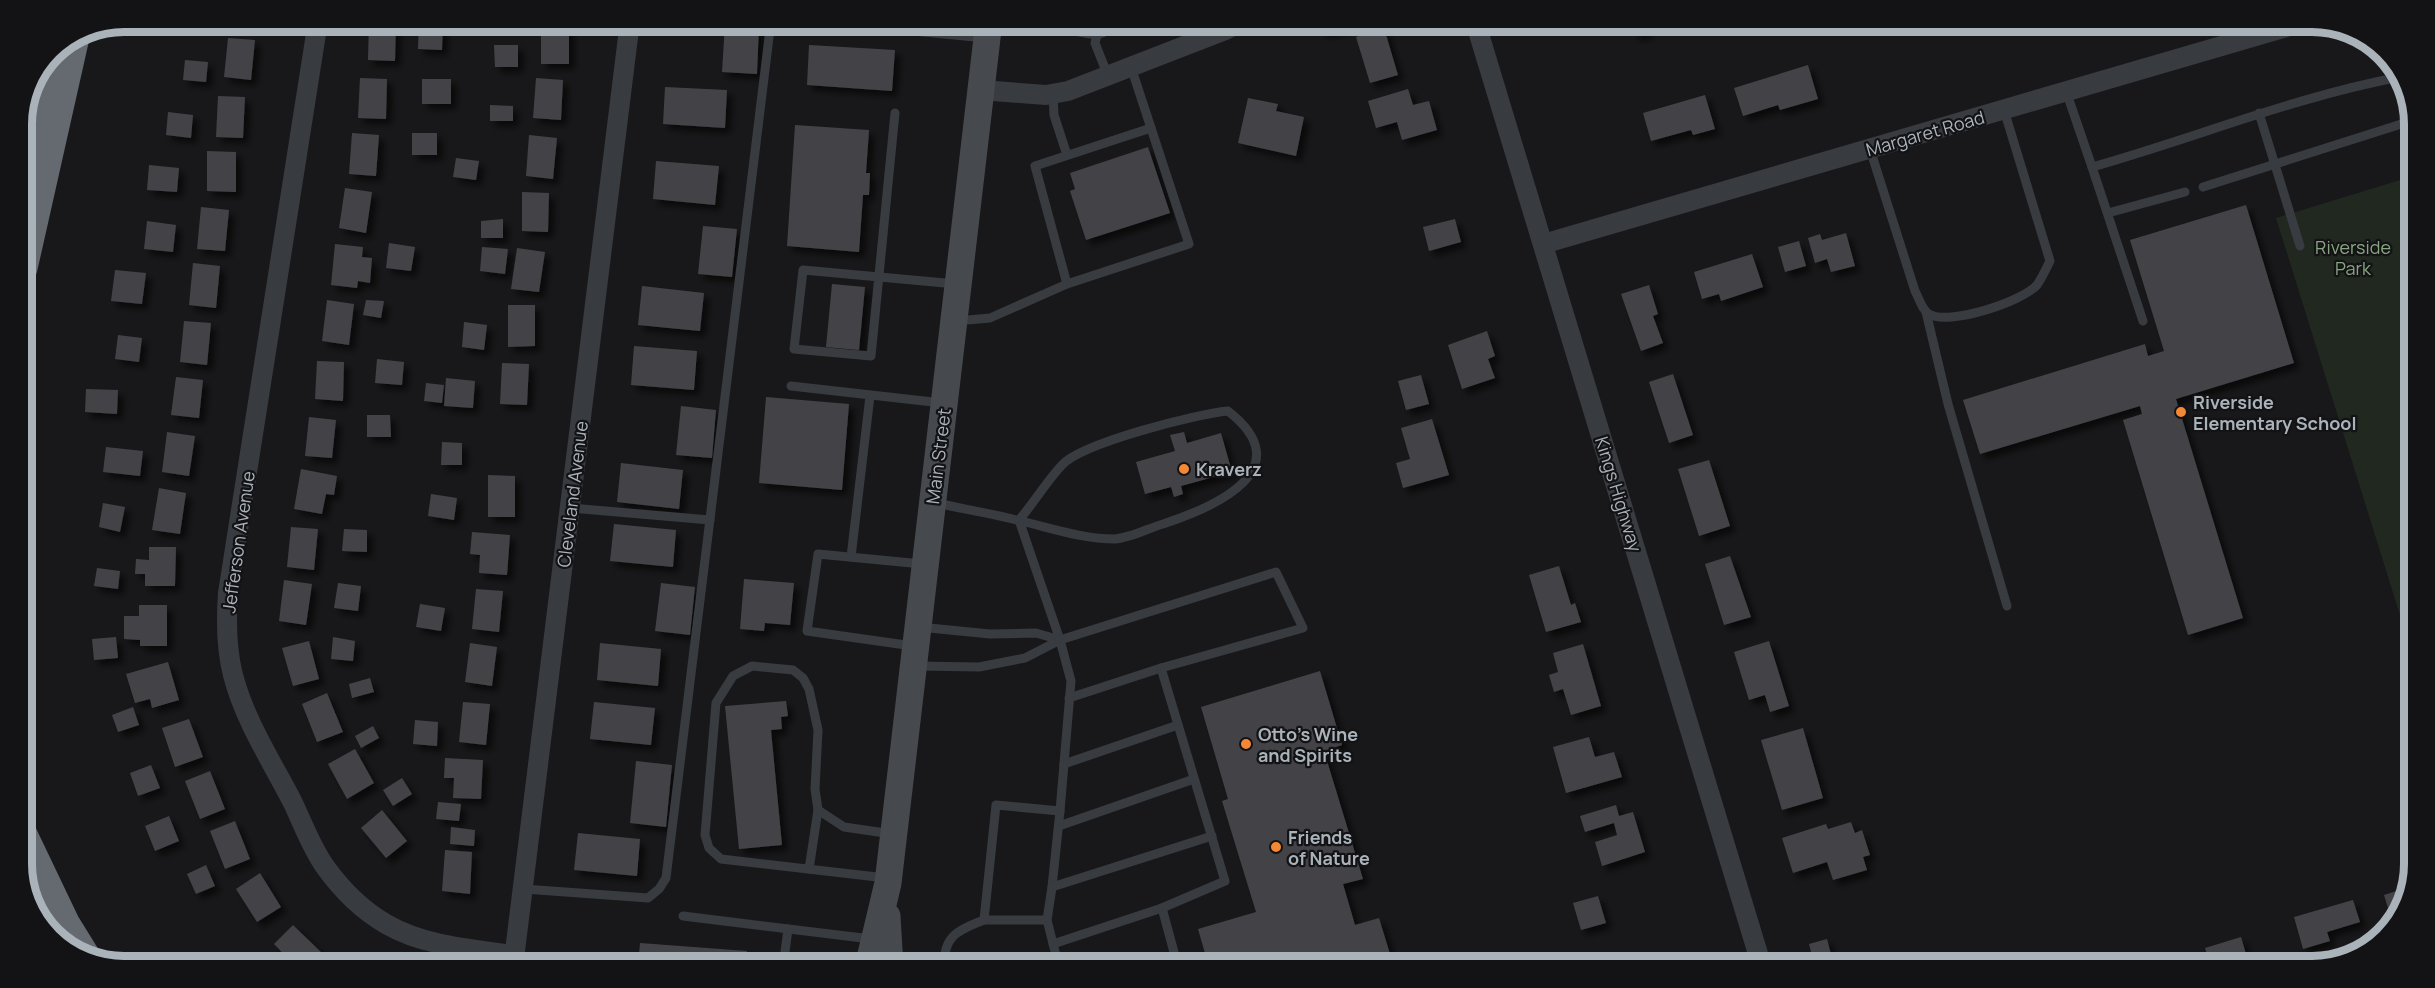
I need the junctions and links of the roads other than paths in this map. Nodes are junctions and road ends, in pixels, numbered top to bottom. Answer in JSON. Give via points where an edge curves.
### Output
{"nodes":[{"id":1,"x":316,"y":31,"type":"edge"},
{"id":2,"x":629,"y":31,"type":"edge"},
{"id":3,"x":770,"y":31,"type":"edge"},
{"id":4,"x":988,"y":31,"type":"edge"},
{"id":5,"x":1075,"y":31,"type":"edge"},
{"id":6,"x":1105,"y":31,"type":"edge"},
{"id":7,"x":1223,"y":31,"type":"edge"},
{"id":8,"x":1478,"y":31,"type":"edge"},
{"id":9,"x":2273,"y":31,"type":"edge"},
{"id":10,"x":1097,"y":34,"type":"junction"},
{"id":11,"x":70,"y":49,"type":"edge"},
{"id":12,"x":1131,"y":66,"type":"junction"},
{"id":13,"x":1108,"y":76,"type":"junction"},
{"id":14,"x":2391,"y":79,"type":"edge"},
{"id":15,"x":981,"y":90,"type":"junction"},
{"id":16,"x":2066,"y":92,"type":"junction"},
{"id":17,"x":1053,"y":94,"type":"junction"},
{"id":18,"x":2004,"y":110,"type":"junction"},
{"id":19,"x":895,"y":113,"type":"dead end"},
{"id":20,"x":2259,"y":113,"type":"junction"},
{"id":21,"x":2403,"y":124,"type":"edge"},
{"id":22,"x":1152,"y":128,"type":"junction"},
{"id":23,"x":1870,"y":149,"type":"junction"},
{"id":24,"x":1067,"y":155,"type":"junction"},
{"id":25,"x":2276,"y":164,"type":"junction"},
{"id":26,"x":2092,"y":167,"type":"junction"},
{"id":27,"x":2203,"y":187,"type":"dead end"},
{"id":28,"x":2185,"y":192,"type":"dead end"},
{"id":29,"x":2108,"y":213,"type":"junction"},
{"id":30,"x":32,"y":219,"type":"edge"},
{"id":31,"x":1543,"y":244,"type":"junction"},
{"id":32,"x":2300,"y":246,"type":"dead end"},
{"id":33,"x":880,"y":275,"type":"junction"},
{"id":34,"x":958,"y":284,"type":"junction"},
{"id":35,"x":1067,"y":284,"type":"junction"},
{"id":36,"x":1926,"y":312,"type":"junction"},
{"id":37,"x":2143,"y":321,"type":"dead end"},
{"id":38,"x":954,"y":322,"type":"junction"},
{"id":39,"x":791,"y":386,"type":"dead end"},
{"id":40,"x":870,"y":396,"type":"junction"},
{"id":41,"x":944,"y":403,"type":"junction"},
{"id":42,"x":932,"y":502,"type":"junction"},
{"id":43,"x":571,"y":508,"type":"junction"},
{"id":44,"x":710,"y":520,"type":"junction"},
{"id":45,"x":1019,"y":520,"type":"junction"},
{"id":46,"x":851,"y":557,"type":"junction"},
{"id":47,"x":925,"y":564,"type":"junction"},
{"id":48,"x":2007,"y":606,"type":"dead end"},
{"id":49,"x":1060,"y":640,"type":"junction"},
{"id":50,"x":915,"y":646,"type":"junction"},
{"id":51,"x":1161,"y":668,"type":"junction"},
{"id":52,"x":1069,"y":698,"type":"junction"},
{"id":53,"x":1178,"y":725,"type":"junction"},
{"id":54,"x":1064,"y":764,"type":"junction"},
{"id":55,"x":1194,"y":779,"type":"junction"},
{"id":56,"x":818,"y":810,"type":"junction"},
{"id":57,"x":1060,"y":811,"type":"junction"},
{"id":58,"x":1059,"y":826,"type":"junction"},
{"id":59,"x":893,"y":834,"type":"junction"},
{"id":60,"x":1212,"y":836,"type":"junction"},
{"id":61,"x":32,"y":858,"type":"edge"},
{"id":62,"x":809,"y":869,"type":"junction"},
{"id":63,"x":886,"y":885,"type":"junction"},
{"id":64,"x":1052,"y":887,"type":"junction"},
{"id":65,"x":524,"y":889,"type":"junction"},
{"id":66,"x":1162,"y":908,"type":"junction"},
{"id":67,"x":683,"y":916,"type":"dead end"},
{"id":68,"x":984,"y":920,"type":"junction"},
{"id":69,"x":1047,"y":920,"type":"junction"},
{"id":70,"x":788,"y":929,"type":"junction"},
{"id":71,"x":74,"y":941,"type":"edge"},
{"id":72,"x":1053,"y":944,"type":"junction"},
{"id":73,"x":884,"y":949,"type":"edge"},
{"id":74,"x":491,"y":956,"type":"edge"},
{"id":75,"x":514,"y":956,"type":"edge"},
{"id":76,"x":784,"y":956,"type":"edge"},
{"id":77,"x":943,"y":956,"type":"edge"},
{"id":78,"x":1056,"y":956,"type":"edge"},
{"id":79,"x":1175,"y":956,"type":"edge"},
{"id":80,"x":1759,"y":956,"type":"edge"}],
"edges":[{"from":1,"to":74,"type":"street","name":"Jefferson Avenue","via":[[228,593],[229,659],[251,721],[324,866],[343,890],[387,925],[435,943]]},
{"from":2,"to":43,"type":"street","name":"Cleveland Avenue"},
{"from":3,"to":44,"type":"lane"},
{"from":4,"to":15,"type":"main road","name":"Main Street"},
{"from":5,"to":10,"type":"lane"},
{"from":6,"to":10,"type":"lane"},
{"from":7,"to":12,"type":"street"},
{"from":8,"to":31,"type":"street","name":"Kings Highway"},
{"from":9,"to":16,"type":"street","name":"Margaret Road"},
{"from":10,"to":13,"type":"lane","via":[[1095,43]]},
{"from":11,"to":30,"type":"highway"},
{"from":12,"to":13,"type":"street"},
{"from":12,"to":22,"type":"lane"},
{"from":13,"to":17,"type":"street"},
{"from":14,"to":20,"type":"lane"},
{"from":15,"to":17,"type":"street"},
{"from":15,"to":34,"type":"main road","name":"Main Street"},
{"from":16,"to":18,"type":"street","name":"Margaret Road"},
{"from":16,"to":26,"type":"lane"},
{"from":17,"to":24,"type":"lane","via":[[1054,115]]},
{"from":18,"to":23,"type":"street","name":"Margaret Road"},
{"from":18,"to":36,"type":"lane","via":[[2050,261],[2036,286],[1997,307],[1936,318]]},
{"from":19,"to":33,"type":"lane"},
{"from":20,"to":25,"type":"lane"},
{"from":20,"to":26,"type":"lane"},
{"from":21,"to":25,"type":"lane"},
{"from":22,"to":24,"type":"lane"},
{"from":22,"to":35,"type":"lane","via":[[1189,244]]},
{"from":23,"to":31,"type":"street","name":"Margaret Road"},
{"from":23,"to":36,"type":"lane","via":[[1915,291]]},
{"from":24,"to":35,"type":"lane","via":[[1035,166]]},
{"from":25,"to":27,"type":"lane"},
{"from":25,"to":32,"type":"lane"},
{"from":26,"to":29,"type":"lane"},
{"from":28,"to":29,"type":"lane"},
{"from":29,"to":37,"type":"lane"},
{"from":31,"to":80,"type":"street","name":"Kings Highway"},
{"from":33,"to":33,"type":"lane","via":[[871,356],[794,349],[803,270]]},
{"from":33,"to":34,"type":"lane"},
{"from":34,"to":38,"type":"main road","name":"Main Street"},
{"from":35,"to":38,"type":"lane","via":[[990,318]]},
{"from":36,"to":48,"type":"lane","via":[[1948,404]]},
{"from":38,"to":41,"type":"main road","name":"Main Street"},
{"from":39,"to":40,"type":"lane"},
{"from":40,"to":41,"type":"lane"},
{"from":40,"to":46,"type":"lane"},
{"from":41,"to":42,"type":"main road","name":"Main Street"},
{"from":42,"to":45,"type":"lane"},
{"from":42,"to":47,"type":"main road","name":"Main Street"},
{"from":43,"to":44,"type":"lane"},
{"from":43,"to":65,"type":"street","name":"Cleveland Avenue"},
{"from":44,"to":65,"type":"lane","via":[[666,878],[648,898]]},
{"from":45,"to":45,"type":"lane","via":[[1070,533],[1117,539],[1197,513],[1239,489],[1255,469],[1255,442],[1243,423],[1228,411],[1204,413],[1082,451],[1062,464]]},
{"from":45,"to":49,"type":"lane"},
{"from":46,"to":47,"type":"lane"},
{"from":46,"to":50,"type":"lane","via":[[818,554],[807,631]]},
{"from":47,"to":50,"type":"main road","name":"Main Street"},
{"from":49,"to":50,"type":"lane","via":[[1036,633],[990,634]]},
{"from":49,"to":50,"type":"lane","via":[[1025,658],[979,667]]},
{"from":49,"to":51,"type":"lane","via":[[1276,572],[1303,627]]},
{"from":49,"to":52,"type":"lane","via":[[1071,681]]},
{"from":50,"to":59,"type":"main road","name":"Main Street"},
{"from":51,"to":52,"type":"lane"},
{"from":51,"to":53,"type":"lane"},
{"from":52,"to":54,"type":"lane"},
{"from":53,"to":54,"type":"lane"},
{"from":53,"to":55,"type":"lane"},
{"from":54,"to":57,"type":"lane"},
{"from":55,"to":58,"type":"lane"},
{"from":55,"to":60,"type":"lane"},
{"from":56,"to":59,"type":"lane","via":[[844,827]]},
{"from":56,"to":62,"type":"lane"},
{"from":56,"to":62,"type":"lane","via":[[817,713],[803,678],[793,670],[752,666],[741,670],[716,703],[705,835],[709,848],[721,859]]},
{"from":57,"to":58,"type":"lane"},
{"from":57,"to":68,"type":"lane","via":[[996,805]]},
{"from":58,"to":64,"type":"lane"},
{"from":59,"to":63,"type":"main road","name":"Main Street"},
{"from":60,"to":64,"type":"lane"},
{"from":60,"to":66,"type":"lane","via":[[1225,881]]},
{"from":61,"to":71,"type":"highway"},
{"from":62,"to":63,"type":"lane"},
{"from":63,"to":73,"type":"main road","name":"Main Street"},
{"from":64,"to":69,"type":"lane"},
{"from":65,"to":75,"type":"street","name":"Cleveland Avenue"},
{"from":66,"to":72,"type":"lane"},
{"from":66,"to":79,"type":"lane"},
{"from":67,"to":70,"type":"lane"},
{"from":68,"to":69,"type":"lane"},
{"from":68,"to":77,"type":"lane","via":[[957,930]]},
{"from":69,"to":72,"type":"lane"},
{"from":70,"to":73,"type":"lane"},
{"from":70,"to":76,"type":"lane"},
{"from":72,"to":78,"type":"lane"}]}
